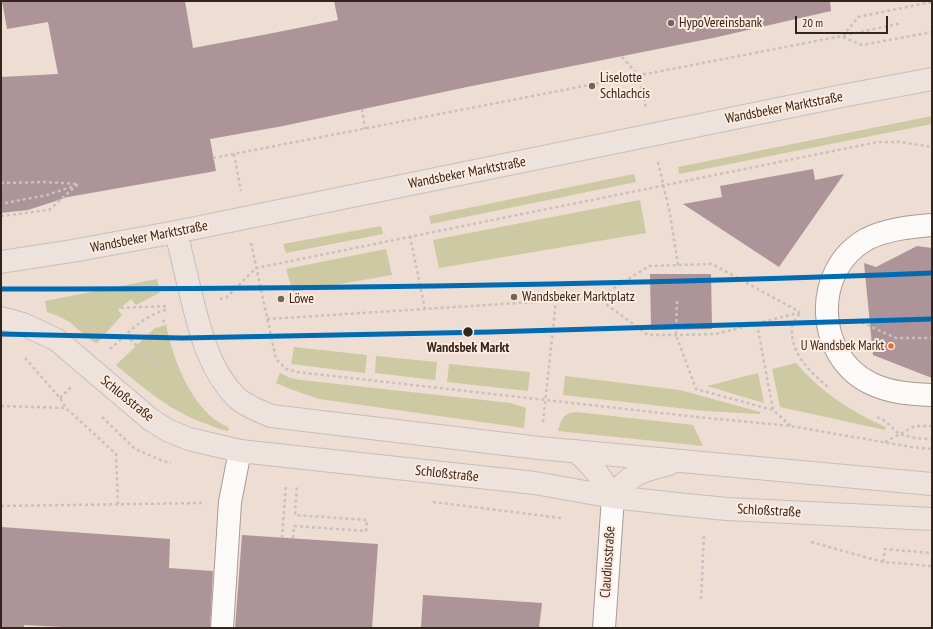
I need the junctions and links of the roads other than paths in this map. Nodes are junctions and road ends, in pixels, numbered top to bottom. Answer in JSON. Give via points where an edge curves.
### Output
{"nodes":[{"id":1,"x":932,"y":79,"type":"edge"},
{"id":2,"x":932,"y":225,"type":"edge"},
{"id":3,"x":176,"y":232,"type":"junction"},
{"id":4,"x":1,"y":262,"type":"edge"},
{"id":5,"x":1,"y":318,"type":"edge"},
{"id":6,"x":932,"y":395,"type":"edge"},
{"id":7,"x":240,"y":451,"type":"junction"},
{"id":8,"x":576,"y":451,"type":"junction"},
{"id":9,"x":680,"y":461,"type":"junction"},
{"id":10,"x":932,"y":484,"type":"edge"},
{"id":11,"x":613,"y":497,"type":"junction"},
{"id":12,"x":932,"y":519,"type":"edge"},
{"id":13,"x":222,"y":628,"type":"edge"},
{"id":14,"x":604,"y":628,"type":"edge"}],
"edges":[{"from":1,"to":3,"type":"main road","name":"Wandsbeker Marktstraße"},
{"from":2,"to":6,"type":"street","via":[[880,233],[857,246],[833,276],[828,291],[826,313],[833,344],[839,355],[858,375],[869,383],[896,393]]},
{"from":3,"to":4,"type":"main road","name":"Wandsbeker Marktstraße"},
{"from":3,"to":8,"type":"main road","via":[[199,328],[211,361],[226,386],[237,398],[256,410],[271,416],[349,426]]},
{"from":5,"to":7,"type":"main road","name":"Schloßstraße","via":[[23,324],[57,340],[150,419],[167,430],[189,440]]},
{"from":7,"to":11,"type":"main road","name":"Schloßstraße","via":[[535,483]]},
{"from":7,"to":13,"type":"street","via":[[230,502]]},
{"from":8,"to":9,"type":"main road"},
{"from":8,"to":11,"type":"main road","via":[[601,476]]},
{"from":9,"to":10,"type":"main road"},
{"from":9,"to":11,"type":"main road","via":[[638,473],[628,479]]},
{"from":11,"to":12,"type":"main road","name":"Schloßstraße","via":[[727,509]]},
{"from":11,"to":14,"type":"street","name":"Claudiusstraße"}]}
